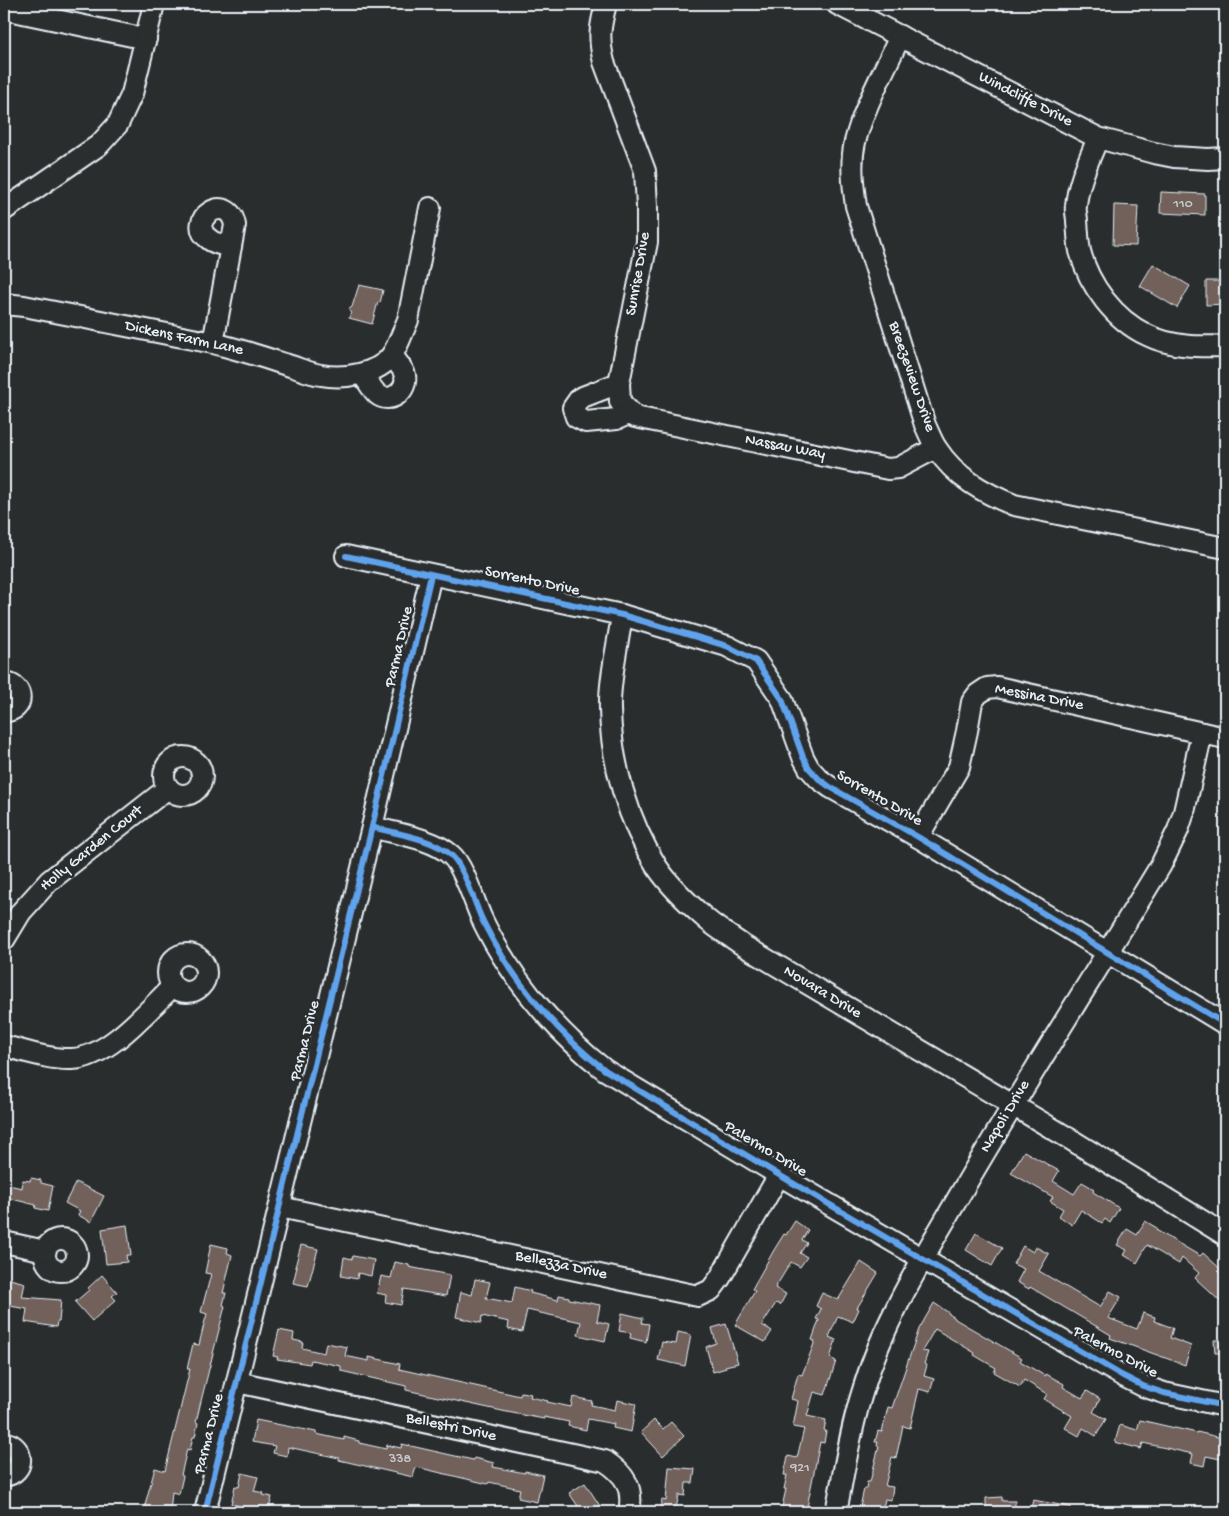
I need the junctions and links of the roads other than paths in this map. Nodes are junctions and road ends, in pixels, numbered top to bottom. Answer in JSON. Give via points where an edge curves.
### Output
{"nodes":[{"id":1,"x":154,"y":4,"type":"edge"},
{"id":2,"x":606,"y":4,"type":"edge"},
{"id":3,"x":837,"y":4,"type":"edge"},
{"id":4,"x":4,"y":9,"type":"edge"},
{"id":5,"x":900,"y":36,"type":"junction"},
{"id":6,"x":146,"y":39,"type":"junction"},
{"id":7,"x":1098,"y":138,"type":"junction"},
{"id":8,"x":1225,"y":158,"type":"edge"},
{"id":9,"x":430,"y":208,"type":"dead end"},
{"id":10,"x":4,"y":210,"type":"edge"},
{"id":11,"x":231,"y":247,"type":"dead end"},
{"id":12,"x":4,"y":304,"type":"edge"},
{"id":13,"x":213,"y":343,"type":"junction"},
{"id":14,"x":1225,"y":346,"type":"edge"},
{"id":15,"x":392,"y":355,"type":"junction"},
{"id":16,"x":362,"y":374,"type":"junction"},
{"id":17,"x":623,"y":399,"type":"joint"},
{"id":18,"x":936,"y":448,"type":"junction"},
{"id":19,"x":1225,"y":548,"type":"edge"},
{"id":20,"x":346,"y":556,"type":"dead end"},
{"id":21,"x":431,"y":575,"type":"junction"},
{"id":22,"x":622,"y":615,"type":"junction"},
{"id":23,"x":4,"y":682,"type":"edge"},
{"id":24,"x":4,"y":711,"type":"edge"},
{"id":25,"x":1202,"y":733,"type":"junction"},
{"id":26,"x":1225,"y":738,"type":"edge"},
{"id":27,"x":168,"y":788,"type":"dead end"},
{"id":28,"x":372,"y":827,"type":"junction"},
{"id":29,"x":918,"y":837,"type":"junction"},
{"id":30,"x":4,"y":940,"type":"edge"},
{"id":31,"x":1108,"y":952,"type":"junction"},
{"id":32,"x":173,"y":986,"type":"dead end"},
{"id":33,"x":1225,"y":1024,"type":"edge"},
{"id":34,"x":4,"y":1046,"type":"edge"},
{"id":35,"x":1012,"y":1106,"type":"junction"},
{"id":36,"x":779,"y":1175,"type":"junction"},
{"id":37,"x":280,"y":1207,"type":"junction"},
{"id":38,"x":1225,"y":1235,"type":"edge"},
{"id":39,"x":4,"y":1242,"type":"edge"},
{"id":40,"x":45,"y":1251,"type":"dead end"},
{"id":41,"x":923,"y":1259,"type":"junction"},
{"id":42,"x":237,"y":1382,"type":"junction"},
{"id":43,"x":1225,"y":1406,"type":"edge"},
{"id":44,"x":4,"y":1442,"type":"edge"},
{"id":45,"x":4,"y":1476,"type":"edge"},
{"id":46,"x":204,"y":1512,"type":"edge"},
{"id":47,"x":629,"y":1512,"type":"edge"},
{"id":48,"x":836,"y":1512,"type":"edge"}],
"edges":[{"from":1,"to":6,"type":"street"},
{"from":2,"to":17,"type":"street","name":"Sunrise Drive","via":[[600,45],[644,171],[647,215],[647,242]]},
{"from":3,"to":5,"type":"street","name":"Windcliffe Drive"},
{"from":4,"to":6,"type":"street"},
{"from":5,"to":7,"type":"street","name":"Windcliffe Drive"},
{"from":5,"to":18,"type":"street","name":"Breezeview Drive","via":[[866,110],[855,142],[852,174],[856,206],[925,425]]},
{"from":6,"to":10,"type":"street","via":[[132,94],[118,124],[98,145]]},
{"from":7,"to":8,"type":"street","name":"Windcliffe Drive","via":[[1154,154]]},
{"from":7,"to":14,"type":"street","via":[[1075,208],[1080,252],[1094,285],[1119,315],[1147,336],[1195,347]]},
{"from":9,"to":15,"type":"street","via":[[408,320]]},
{"from":11,"to":13,"type":"street"},
{"from":12,"to":13,"type":"street","name":"Dickens Farm Lane"},
{"from":13,"to":16,"type":"street","name":"Dickens Farm Lane","via":[[320,375]]},
{"from":15,"to":16,"type":"street","name":"Dickens Farm Lane"},
{"from":15,"to":16,"type":"street","via":[[406,377],[399,394],[394,397],[377,394]]},
{"from":17,"to":18,"type":"street","name":"Nassau Way","via":[[635,417],[888,469],[904,466]]},
{"from":18,"to":19,"type":"street","name":"Breezeview Drive","via":[[960,476],[1014,505]]},
{"from":20,"to":21,"type":"street","name":"Sorrento Drive"},
{"from":21,"to":22,"type":"street","name":"Sorrento Drive"},
{"from":21,"to":28,"type":"street","name":"Parma Drive"},
{"from":22,"to":29,"type":"street","name":"Sorrento Drive","via":[[726,646],[756,661],[782,699],[803,757],[819,779]]},
{"from":22,"to":35,"type":"street","name":"Novara Drive","via":[[610,707],[614,756],[626,802],[658,868],[707,920],[744,946]]},
{"from":23,"to":24,"type":"street","via":[[16,687],[20,696],[15,709]]},
{"from":25,"to":26,"type":"street","name":"Messina Drive"},
{"from":25,"to":29,"type":"street","name":"Messina Drive","via":[[996,687],[987,688],[972,702],[958,767]]},
{"from":25,"to":31,"type":"street","name":"Napoli Drive","via":[[1178,830],[1161,865]]},
{"from":27,"to":30,"type":"street","name":"Holly Garden Court","via":[[49,881],[21,912]]},
{"from":28,"to":36,"type":"street","name":"Palermo Drive","via":[[429,842],[453,856],[496,945],[540,1007],[580,1051],[605,1070]]},
{"from":28,"to":37,"type":"street","name":"Parma Drive"},
{"from":29,"to":31,"type":"street","name":"Sorrento Drive"},
{"from":31,"to":33,"type":"street","name":"Sorrento Drive"},
{"from":31,"to":35,"type":"street","name":"Napoli Drive"},
{"from":32,"to":34,"type":"street","via":[[103,1050],[74,1059],[61,1059]]},
{"from":35,"to":38,"type":"street","name":"Novara Drive"},
{"from":35,"to":41,"type":"street","name":"Napoli Drive"},
{"from":36,"to":37,"type":"street","name":"Bellezza Drive","via":[[720,1278],[711,1290],[698,1296]]},
{"from":36,"to":41,"type":"street","name":"Palermo Drive"},
{"from":37,"to":42,"type":"street","name":"Parma Drive"},
{"from":39,"to":40,"type":"street"},
{"from":41,"to":43,"type":"street","name":"Palermo Drive","via":[[1143,1386]]},
{"from":41,"to":48,"type":"street","name":"Napoli Drive","via":[[890,1322],[863,1390]]},
{"from":42,"to":46,"type":"street","name":"Parma Drive"},
{"from":42,"to":47,"type":"street","name":"Bellestri Drive","via":[[605,1461],[616,1468],[628,1485]]},
{"from":44,"to":45,"type":"street","via":[[16,1447],[20,1464],[13,1473]]}]}
